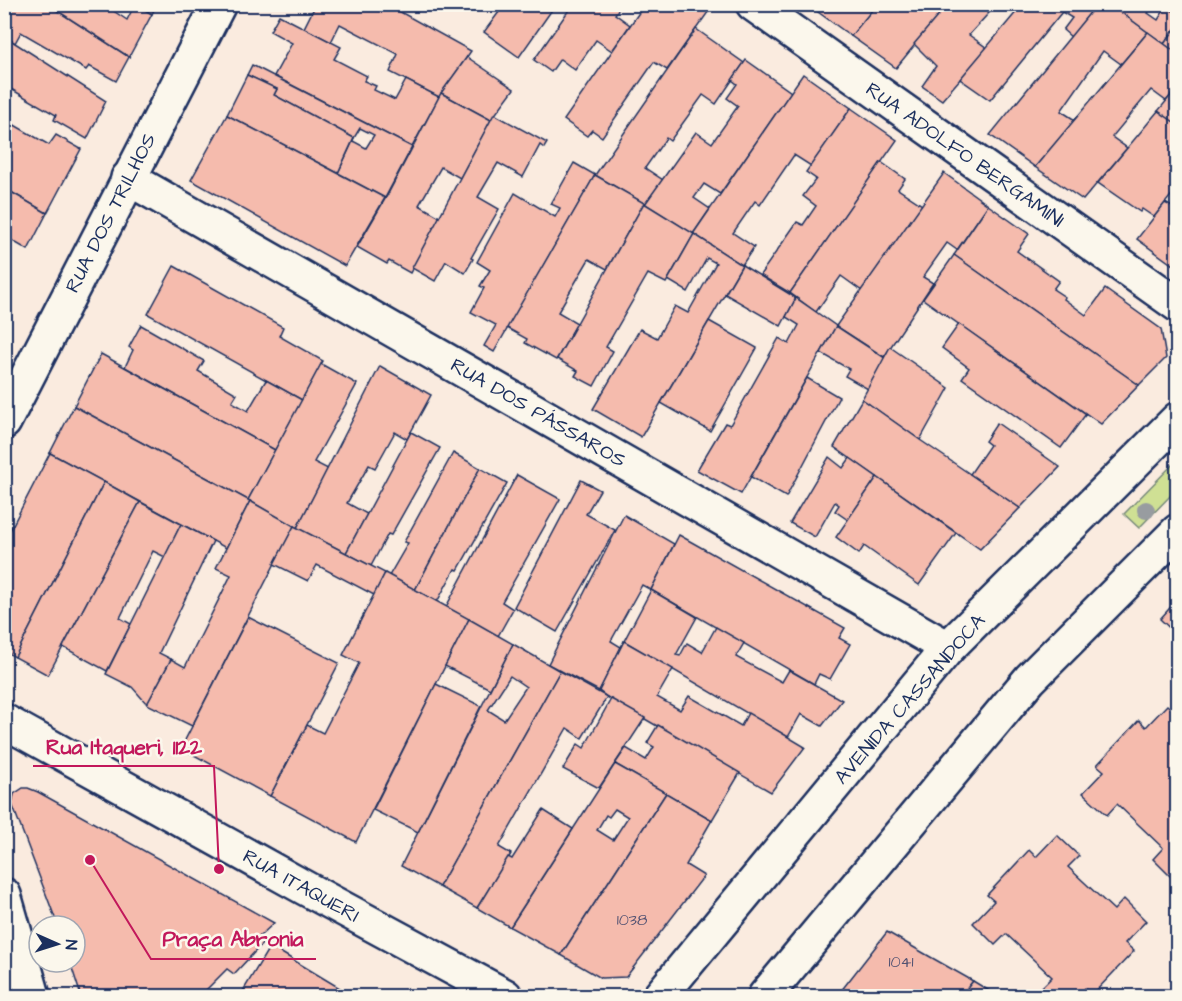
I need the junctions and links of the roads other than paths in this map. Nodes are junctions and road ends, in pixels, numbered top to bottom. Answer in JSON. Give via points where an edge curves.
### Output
{"nodes":[{"id":1,"x":219,"y":4,"type":"edge"},
{"id":2,"x":753,"y":4,"type":"edge"},
{"id":3,"x":128,"y":178,"type":"junction"},
{"id":4,"x":1178,"y":305,"type":"edge"},
{"id":5,"x":1178,"y":418,"type":"edge"},
{"id":6,"x":4,"y":422,"type":"edge"},
{"id":7,"x":1178,"y":531,"type":"edge"},
{"id":8,"x":948,"y":648,"type":"junction"},
{"id":9,"x":4,"y":720,"type":"edge"},
{"id":10,"x":4,"y":895,"type":"edge"},
{"id":11,"x":33,"y":996,"type":"edge"},
{"id":12,"x":505,"y":996,"type":"edge"},
{"id":13,"x":660,"y":996,"type":"edge"},
{"id":14,"x":765,"y":996,"type":"edge"}],
"edges":[{"from":1,"to":3,"type":"street","name":"RUA DOS TRILHOS"},
{"from":2,"to":4,"type":"street","name":"RUA ADOLFO BERGAMINI"},
{"from":3,"to":6,"type":"street","name":"RUA DOS TRILHOS"},
{"from":3,"to":8,"type":"street","name":"RUA DOS PÁSSAROS"},
{"from":5,"to":8,"type":"street","name":"AVENIDA CASSANDOCA"},
{"from":7,"to":14,"type":"street","via":[[1030,679]]},
{"from":8,"to":13,"type":"street","name":"AVENIDA CASSANDOCA"},
{"from":9,"to":12,"type":"street","name":"RUA ITAQUERI"},
{"from":10,"to":11,"type":"street"}]}
